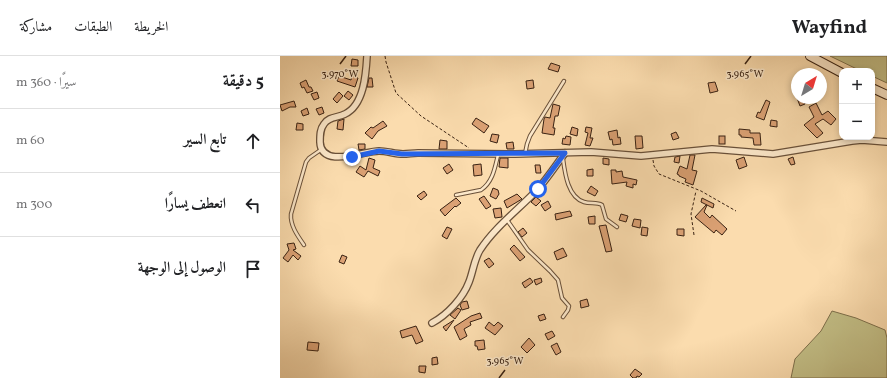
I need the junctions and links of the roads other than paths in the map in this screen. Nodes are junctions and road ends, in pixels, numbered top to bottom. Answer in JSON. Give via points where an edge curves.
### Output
{"nodes":[{"id":1,"x":367,"y":56,"type":"edge"},
{"id":2,"x":810,"y":56,"type":"edge"},
{"id":3,"x":839,"y":71,"type":"edge"},
{"id":4,"x":564,"y":81,"type":"dead end"},
{"id":5,"x":875,"y":89,"type":"edge"},
{"id":6,"x":887,"y":95,"type":"edge"},
{"id":7,"x":887,"y":142,"type":"edge"},
{"id":8,"x":322,"y":149,"type":"junction"},
{"id":9,"x":498,"y":154,"type":"junction"},
{"id":10,"x":525,"y":154,"type":"junction"},
{"id":11,"x":563,"y":155,"type":"junction"},
{"id":12,"x":456,"y":196,"type":"dead end"},
{"id":13,"x":506,"y":219,"type":"junction"},
{"id":14,"x":617,"y":227,"type":"dead end"},
{"id":15,"x":304,"y":244,"type":"dead end"},
{"id":16,"x":563,"y":317,"type":"dead end"},
{"id":17,"x":432,"y":323,"type":"dead end"}],
"edges":[{"from":1,"to":8,"type":"street","via":[[360,96],[349,112],[328,119],[324,123],[320,132]]},
{"from":2,"to":3,"type":"street"},
{"from":4,"to":10,"type":"lane","via":[[530,136]]},
{"from":5,"to":6,"type":"street"},
{"from":7,"to":11,"type":"street","via":[[852,141],[773,154],[712,149],[641,156],[604,152]]},
{"from":8,"to":9,"type":"street","via":[[329,154],[342,157],[379,151],[402,154]]},
{"from":8,"to":15,"type":"lane","via":[[306,162],[290,219]]},
{"from":9,"to":10,"type":"street"},
{"from":9,"to":12,"type":"lane","via":[[491,180],[484,188]]},
{"from":10,"to":11,"type":"street"},
{"from":11,"to":13,"type":"street","via":[[538,189]]},
{"from":11,"to":14,"type":"lane","via":[[566,178],[575,198],[602,205],[606,219]]},
{"from":13,"to":16,"type":"lane","via":[[528,250],[558,280],[562,298],[569,306]]},
{"from":13,"to":17,"type":"street","via":[[480,250],[464,292],[447,312]]}]}
